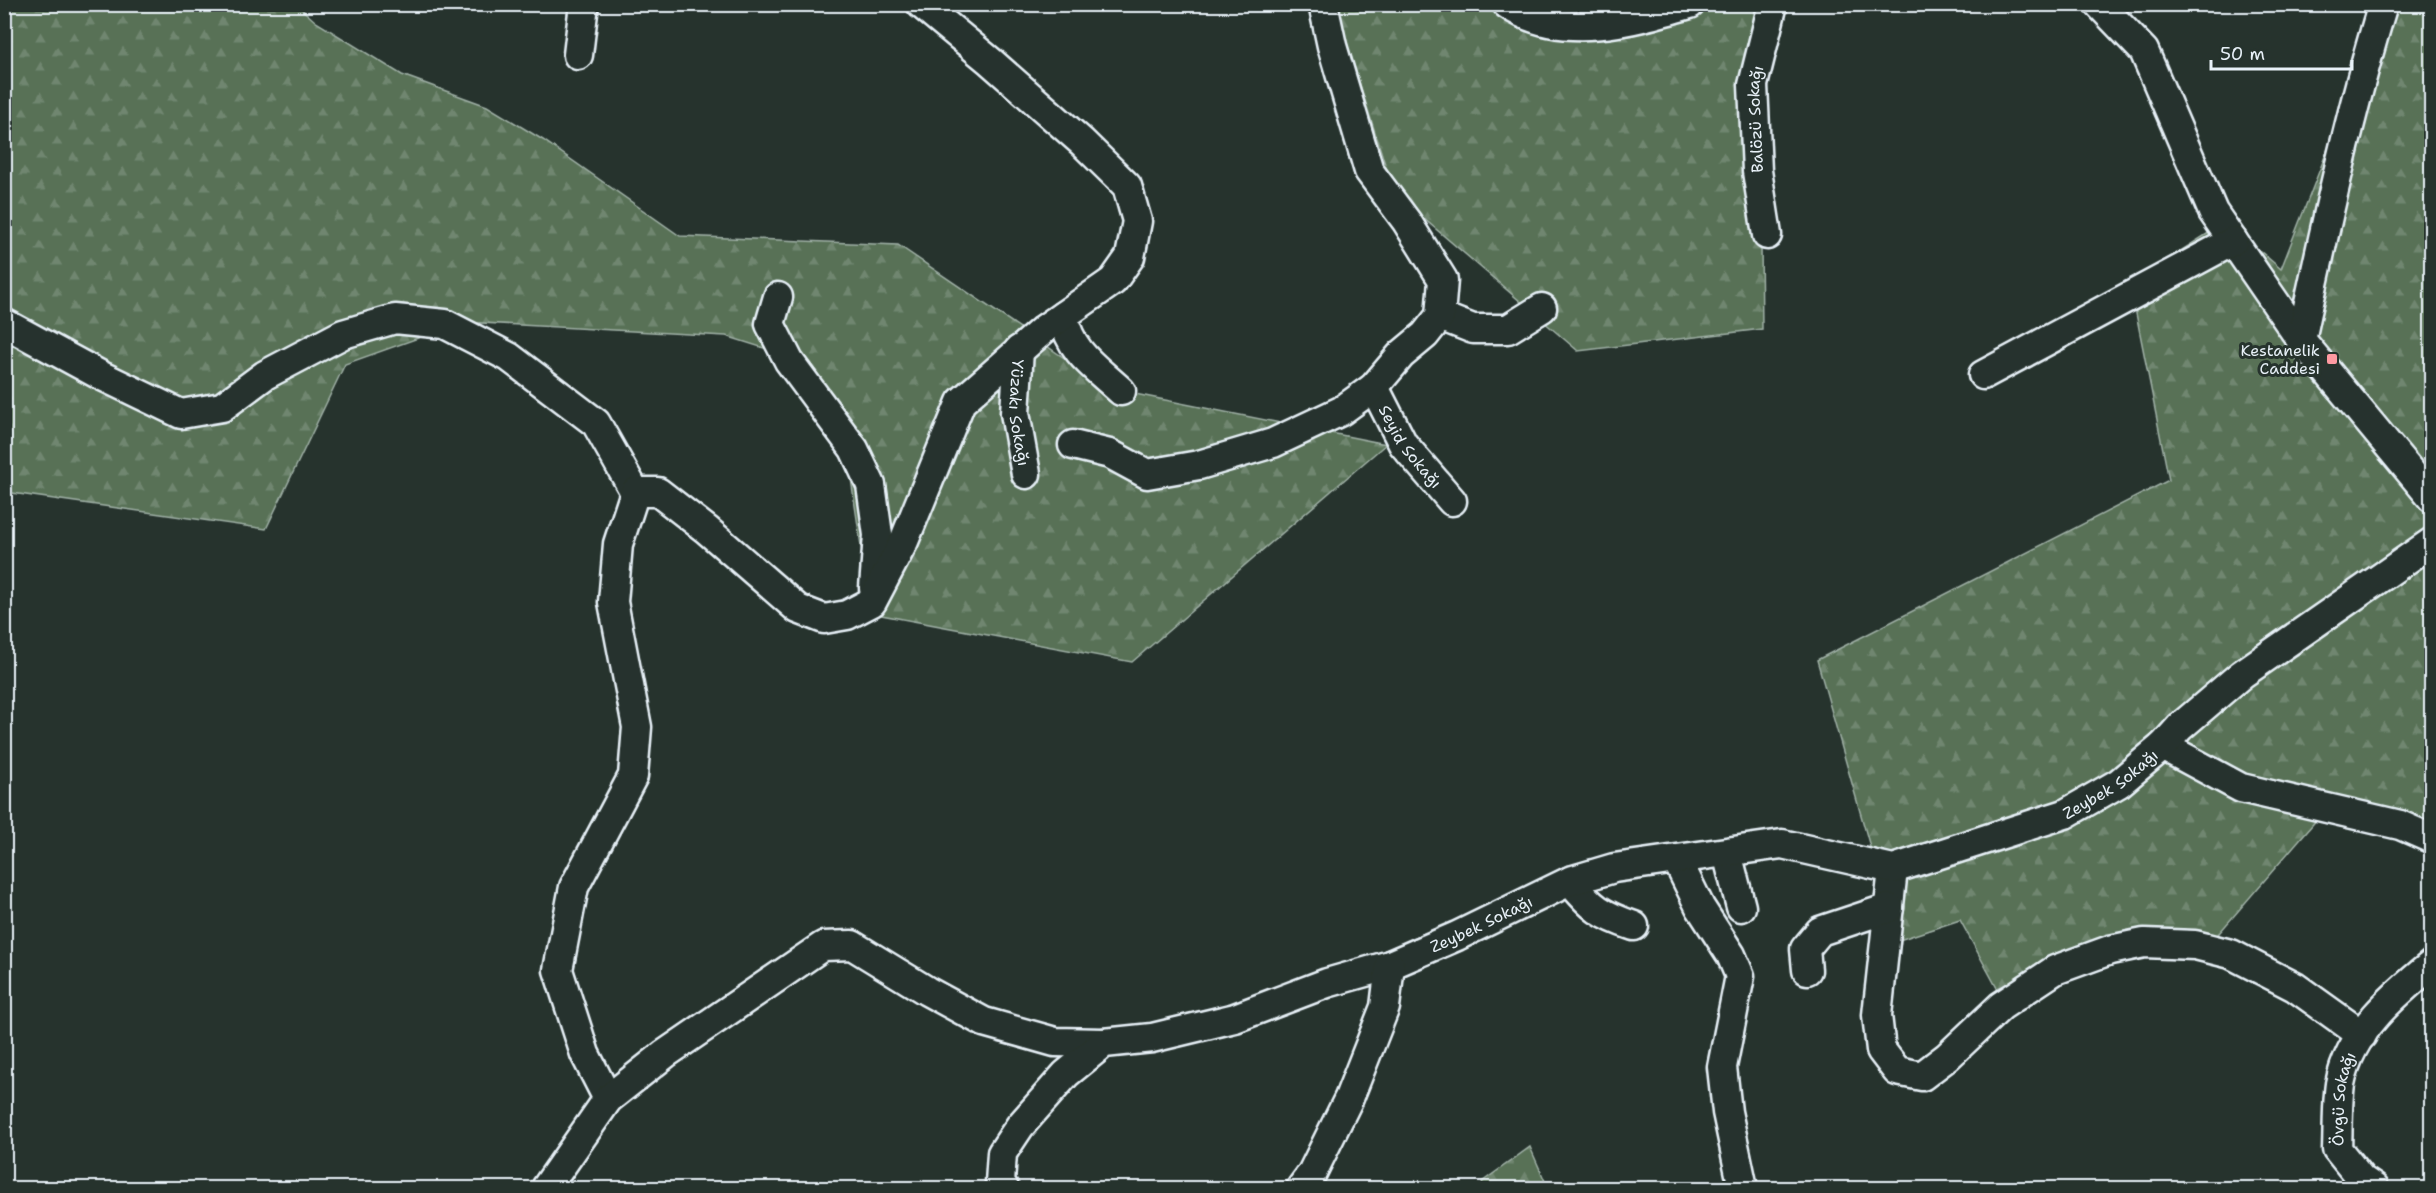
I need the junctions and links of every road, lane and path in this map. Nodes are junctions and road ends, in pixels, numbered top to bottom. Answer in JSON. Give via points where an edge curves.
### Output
{"nodes":[{"id":1,"x":584,"y":4,"type":"edge"},
{"id":2,"x":921,"y":4,"type":"edge"},
{"id":3,"x":1323,"y":4,"type":"edge"},
{"id":4,"x":1507,"y":4,"type":"edge"},
{"id":5,"x":1690,"y":4,"type":"edge"},
{"id":6,"x":1773,"y":4,"type":"edge"},
{"id":7,"x":2099,"y":4,"type":"edge"},
{"id":8,"x":2383,"y":4,"type":"edge"},
{"id":9,"x":578,"y":55,"type":"dead end"},
{"id":10,"x":1767,"y":235,"type":"dead end"},
{"id":11,"x":2233,"y":242,"type":"junction"},
{"id":12,"x":778,"y":297,"type":"dead end"},
{"id":13,"x":1542,"y":308,"type":"dead end"},
{"id":14,"x":1063,"y":316,"type":"junction"},
{"id":15,"x":1440,"y":316,"type":"junction"},
{"id":16,"x":4,"y":323,"type":"edge"},
{"id":17,"x":2301,"y":340,"type":"junction"},
{"id":18,"x":1019,"y":350,"type":"junction"},
{"id":19,"x":1983,"y":375,"type":"dead end"},
{"id":20,"x":1374,"y":387,"type":"junction"},
{"id":21,"x":1121,"y":391,"type":"dead end"},
{"id":22,"x":1072,"y":445,"type":"dead end"},
{"id":23,"x":1026,"y":474,"type":"dead end"},
{"id":24,"x":635,"y":492,"type":"junction"},
{"id":25,"x":2432,"y":498,"type":"edge"},
{"id":26,"x":1452,"y":501,"type":"dead end"},
{"id":27,"x":2432,"y":542,"type":"edge"},
{"id":28,"x":872,"y":602,"type":"junction"},
{"id":29,"x":2163,"y":746,"type":"junction"},
{"id":30,"x":2432,"y":839,"type":"edge"},
{"id":31,"x":1727,"y":853,"type":"junction"},
{"id":32,"x":1677,"y":860,"type":"junction"},
{"id":33,"x":1893,"y":869,"type":"junction"},
{"id":34,"x":1570,"y":881,"type":"junction"},
{"id":35,"x":1740,"y":907,"type":"dead end"},
{"id":36,"x":1889,"y":908,"type":"junction"},
{"id":37,"x":1634,"y":926,"type":"dead end"},
{"id":38,"x":2432,"y":964,"type":"edge"},
{"id":39,"x":1390,"y":965,"type":"junction"},
{"id":40,"x":1807,"y":970,"type":"dead end"},
{"id":41,"x":2362,"y":1035,"type":"junction"},
{"id":42,"x":1104,"y":1043,"type":"junction"},
{"id":43,"x":608,"y":1099,"type":"junction"},
{"id":44,"x":546,"y":1188,"type":"edge"},
{"id":45,"x":1004,"y":1188,"type":"edge"},
{"id":46,"x":1301,"y":1188,"type":"edge"},
{"id":47,"x":1743,"y":1188,"type":"edge"},
{"id":48,"x":2374,"y":1188,"type":"edge"}],
"edges":[{"from":1,"to":9,"type":"street"},
{"from":2,"to":14,"type":"street","via":[[1082,142],[1127,186],[1137,221],[1130,257],[1113,281]]},
{"from":3,"to":15,"type":"street","via":[[1369,171],[1443,280]]},
{"from":4,"to":5,"type":"street","via":[[1520,14],[1574,27],[1638,20]]},
{"from":6,"to":10,"type":"street","name":"Balözü Sokağı","via":[[1753,85],[1757,171]]},
{"from":7,"to":11,"type":"street","via":[[2144,51],[2213,212]]},
{"from":8,"to":17,"type":"street","via":[[2325,228]]},
{"from":11,"to":17,"type":"street"},
{"from":11,"to":19,"type":"street"},
{"from":12,"to":28,"type":"street","via":[[770,324],[789,361],[854,448],[871,485],[878,535]]},
{"from":13,"to":15,"type":"street","via":[[1508,329],[1473,329]]},
{"from":14,"to":18,"type":"street"},
{"from":14,"to":21,"type":"street","via":[[1067,334],[1079,352]]},
{"from":15,"to":20,"type":"street"},
{"from":16,"to":24,"type":"street","via":[[181,414],[222,407],[265,375],[343,334],[395,319],[445,324],[509,357],[596,423]]},
{"from":17,"to":25,"type":"street"},
{"from":18,"to":23,"type":"street","name":"Yüzakı Sokağı","via":[[1015,412]]},
{"from":18,"to":28,"type":"street","via":[[962,402],[904,541]]},
{"from":20,"to":22,"type":"street","via":[[1341,411],[1273,443],[1199,465],[1147,474],[1110,454]]},
{"from":20,"to":26,"type":"street","name":"Seyid Sokağı","via":[[1403,444]]},
{"from":24,"to":28,"type":"street","via":[[658,492],[798,609],[824,619],[847,615]]},
{"from":24,"to":43,"type":"street","via":[[618,544],[613,602],[637,727],[633,776],[574,887],[558,970],[585,1054]]},
{"from":27,"to":29,"type":"street","name":"Zeybek Sokağı","via":[[2242,674]]},
{"from":29,"to":30,"type":"street","via":[[2241,788],[2391,823]]},
{"from":29,"to":33,"type":"street","name":"Zeybek Sokağı","via":[[2119,783],[2064,814]]},
{"from":31,"to":32,"type":"street","name":"Zeybek Sokağı"},
{"from":31,"to":33,"type":"street","name":"Zeybek Sokağı","via":[[1782,844]]},
{"from":31,"to":35,"type":"street"},
{"from":32,"to":34,"type":"street","name":"Zeybek Sokağı","via":[[1614,868]]},
{"from":32,"to":47,"type":"street","via":[[1740,976],[1722,1067]]},
{"from":33,"to":36,"type":"street"},
{"from":34,"to":37,"type":"street","via":[[1588,904]]},
{"from":34,"to":39,"type":"street","name":"Zeybek Sokağı"},
{"from":36,"to":40,"type":"street","via":[[1820,931],[1805,949]]},
{"from":36,"to":41,"type":"street","via":[[1877,1015],[1881,1050],[1897,1071],[1922,1076],[2001,1006],[2055,970],[2110,950],[2144,943],[2195,945],[2231,954],[2295,987]]},
{"from":38,"to":41,"type":"street","name":"Övgü Sokağı","via":[[2389,1000]]},
{"from":39,"to":42,"type":"street","name":"Zeybek Sokağı","via":[[1327,983],[1235,1018],[1152,1038]]},
{"from":39,"to":46,"type":"street","via":[[1385,1007],[1353,1088]]},
{"from":41,"to":48,"type":"street","name":"Övgü Sokağı","via":[[2352,1047],[2340,1084],[2337,1149],[2362,1180]]},
{"from":42,"to":43,"type":"street","name":"Zeybek Sokağı","via":[[1055,1042],[984,1022],[852,945],[823,946],[665,1054]]},
{"from":42,"to":45,"type":"street","via":[[1066,1074],[1014,1135],[1002,1153],[1000,1183]]},
{"from":43,"to":44,"type":"street","name":"Zeybek Sokağı"}]}
